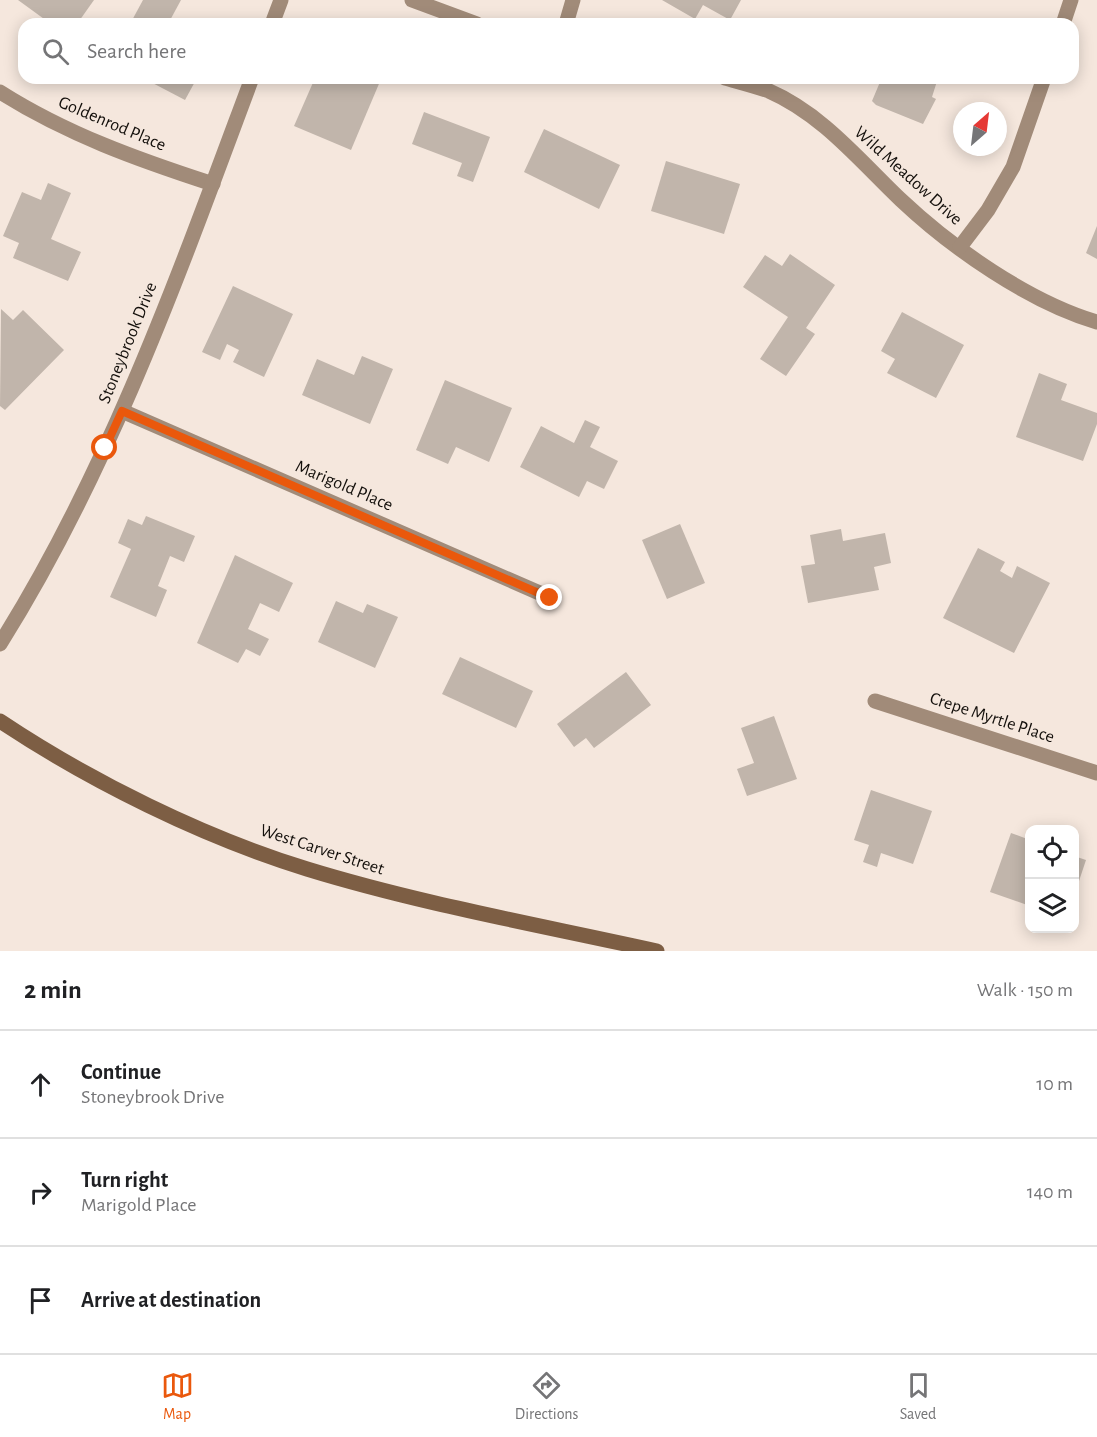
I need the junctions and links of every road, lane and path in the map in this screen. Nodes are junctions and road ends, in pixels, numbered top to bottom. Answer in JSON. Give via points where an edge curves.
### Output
{"nodes":[{"id":1,"x":281,"y":0,"type":"edge"},
{"id":2,"x":412,"y":0,"type":"edge"},
{"id":3,"x":573,"y":0,"type":"edge"},
{"id":4,"x":1071,"y":0,"type":"edge"},
{"id":5,"x":274,"y":18,"type":"edge"},
{"id":6,"x":461,"y":18,"type":"edge"},
{"id":7,"x":568,"y":18,"type":"edge"},
{"id":8,"x":1065,"y":18,"type":"edge"},
{"id":9,"x":250,"y":84,"type":"edge"},
{"id":10,"x":744,"y":84,"type":"edge"},
{"id":11,"x":1042,"y":84,"type":"edge"},
{"id":12,"x":0,"y":92,"type":"edge"},
{"id":13,"x":213,"y":184,"type":"junction"},
{"id":14,"x":960,"y":247,"type":"junction"},
{"id":15,"x":1097,"y":322,"type":"edge"},
{"id":16,"x":122,"y":411,"type":"junction"},
{"id":17,"x":550,"y":598,"type":"dead end"},
{"id":18,"x":0,"y":644,"type":"edge"},
{"id":19,"x":875,"y":701,"type":"dead end"},
{"id":20,"x":0,"y":721,"type":"edge"},
{"id":21,"x":1097,"y":773,"type":"edge"},
{"id":22,"x":613,"y":946,"type":"edge"},
{"id":23,"x":657,"y":951,"type":"edge"}],
"edges":[{"from":1,"to":5,"type":"street"},
{"from":2,"to":6,"type":"street"},
{"from":3,"to":7,"type":"street"},
{"from":4,"to":8,"type":"street"},
{"from":9,"to":13,"type":"street","name":"Stoneybrook Drive"},
{"from":10,"to":14,"type":"street","name":"Wild Meadow Drive","via":[[767,91],[807,113],[902,201]]},
{"from":11,"to":14,"type":"street","via":[[1013,167]]},
{"from":12,"to":13,"type":"street","name":"Goldenrod Place","via":[[126,155]]},
{"from":13,"to":16,"type":"street","name":"Stoneybrook Drive"},
{"from":14,"to":15,"type":"street","name":"Wild Meadow Drive","via":[[1029,292]]},
{"from":16,"to":17,"type":"street","name":"Marigold Place"},
{"from":16,"to":18,"type":"street","name":"Stoneybrook Drive","via":[[76,508]]},
{"from":19,"to":21,"type":"street","name":"Crepe Myrtle Place"},
{"from":20,"to":22,"type":"street","name":"West Carver Street","via":[[55,756],[172,815],[304,868]]},
{"from":22,"to":23,"type":"street","name":"West Carver Street"}]}
